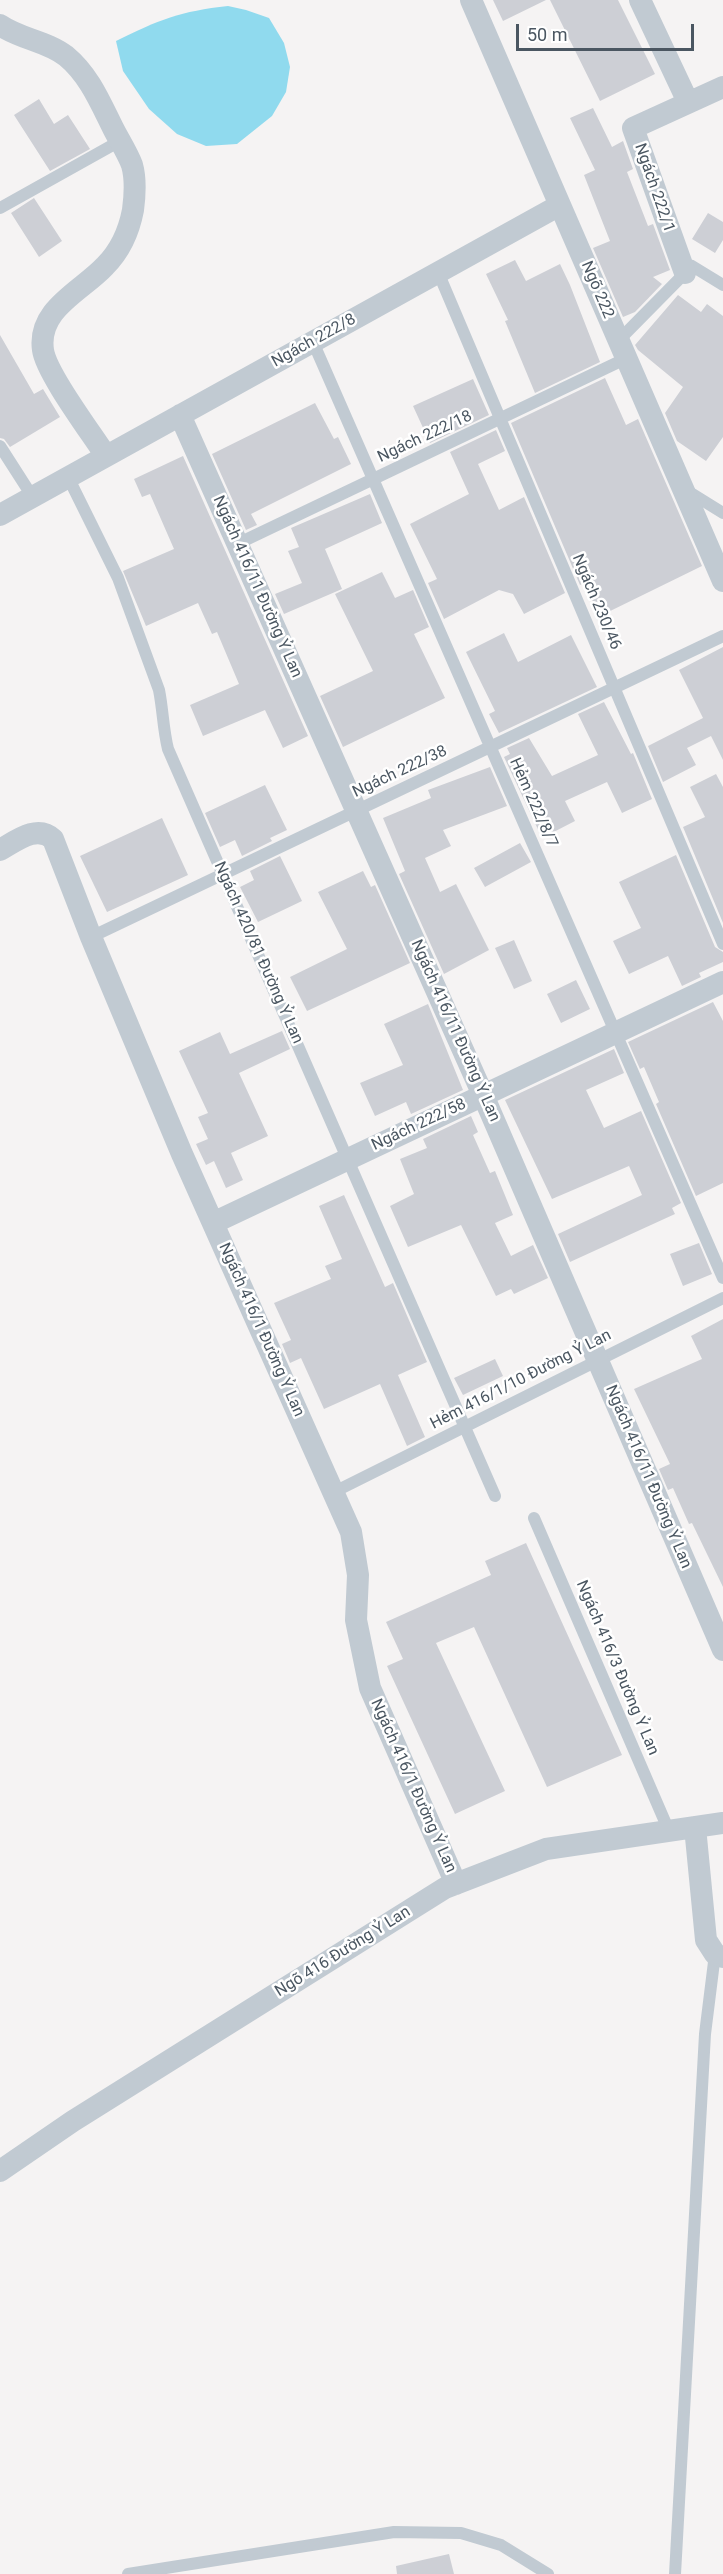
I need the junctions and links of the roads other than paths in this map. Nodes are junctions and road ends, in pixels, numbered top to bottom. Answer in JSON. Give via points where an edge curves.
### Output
{"nodes":[{"id":1,"x":471,"y":0,"type":"edge"},
{"id":2,"x":640,"y":0,"type":"edge"},
{"id":3,"x":0,"y":25,"type":"edge"},
{"id":4,"x":723,"y":87,"type":"edge"},
{"id":5,"x":688,"y":102,"type":"junction"},
{"id":6,"x":120,"y":141,"type":"junction"},
{"id":7,"x":560,"y":205,"type":"junction"},
{"id":8,"x":0,"y":208,"type":"edge"},
{"id":9,"x":438,"y":272,"type":"junction"},
{"id":10,"x":685,"y":273,"type":"junction"},
{"id":11,"x":723,"y":285,"type":"edge"},
{"id":12,"x":313,"y":342,"type":"junction"},
{"id":13,"x":623,"y":349,"type":"junction"},
{"id":14,"x":180,"y":415,"type":"junction"},
{"id":15,"x":500,"y":419,"type":"junction"},
{"id":16,"x":0,"y":446,"type":"edge"},
{"id":17,"x":106,"y":456,"type":"junction"},
{"id":18,"x":68,"y":477,"type":"junction"},
{"id":19,"x":373,"y":480,"type":"junction"},
{"id":20,"x":683,"y":488,"type":"junction"},
{"id":21,"x":32,"y":495,"type":"junction"},
{"id":22,"x":723,"y":513,"type":"edge"},
{"id":23,"x":0,"y":515,"type":"edge"},
{"id":24,"x":237,"y":544,"type":"junction"},
{"id":25,"x":723,"y":581,"type":"edge"},
{"id":26,"x":723,"y":636,"type":"edge"},
{"id":27,"x":614,"y":688,"type":"junction"},
{"id":28,"x":490,"y":747,"type":"junction"},
{"id":29,"x":356,"y":811,"type":"junction"},
{"id":30,"x":0,"y":850,"type":"edge"},
{"id":31,"x":224,"y":874,"type":"junction"},
{"id":32,"x":91,"y":938,"type":"junction"},
{"id":33,"x":723,"y":944,"type":"edge"},
{"id":34,"x":723,"y":982,"type":"edge"},
{"id":35,"x":616,"y":1033,"type":"junction"},
{"id":36,"x":483,"y":1095,"type":"junction"},
{"id":37,"x":349,"y":1159,"type":"junction"},
{"id":38,"x":213,"y":1223,"type":"junction"},
{"id":39,"x":723,"y":1278,"type":"edge"},
{"id":40,"x":723,"y":1298,"type":"edge"},
{"id":41,"x":598,"y":1360,"type":"junction"},
{"id":42,"x":465,"y":1426,"type":"junction"},
{"id":43,"x":334,"y":1492,"type":"junction"},
{"id":44,"x":495,"y":1496,"type":"dead end"},
{"id":45,"x":534,"y":1518,"type":"dead end"},
{"id":46,"x":723,"y":1650,"type":"edge"},
{"id":47,"x":723,"y":1823,"type":"edge"},
{"id":48,"x":695,"y":1827,"type":"junction"},
{"id":49,"x":669,"y":1831,"type":"junction"},
{"id":50,"x":456,"y":1884,"type":"junction"},
{"id":51,"x":719,"y":1955,"type":"edge"},
{"id":52,"x":0,"y":2171,"type":"edge"},
{"id":53,"x":128,"y":2574,"type":"edge"},
{"id":54,"x":548,"y":2574,"type":"edge"},
{"id":55,"x":675,"y":2574,"type":"edge"}],
"edges":[{"from":1,"to":7,"type":"street","name":"Ngõ 222"},
{"from":2,"to":5,"type":"street"},
{"from":3,"to":6,"type":"street","via":[[64,54],[81,70]]},
{"from":4,"to":5,"type":"street","name":"Ngách 222/1"},
{"from":5,"to":10,"type":"street","name":"Ngách 222/1","via":[[633,128]]},
{"from":6,"to":8,"type":"lane"},
{"from":6,"to":17,"type":"street","via":[[132,165],[135,194],[128,228],[106,266],[62,302],[46,322],[43,350],[54,375]]},
{"from":7,"to":9,"type":"street","name":"Ngách 222/8"},
{"from":7,"to":13,"type":"street","name":"Ngõ 222"},
{"from":9,"to":12,"type":"street","name":"Ngách 222/8"},
{"from":9,"to":15,"type":"lane","name":"Ngách 230/46"},
{"from":10,"to":11,"type":"lane","via":[[692,266]]},
{"from":10,"to":13,"type":"lane","name":"Ngách 222/18"},
{"from":12,"to":14,"type":"street","name":"Ngách 222/8"},
{"from":12,"to":19,"type":"lane","name":"Hẻm 222/8/7"},
{"from":13,"to":15,"type":"lane","name":"Ngách 222/18"},
{"from":13,"to":20,"type":"street","name":"Ngõ 222"},
{"from":14,"to":17,"type":"street","name":"Ngách 222/8"},
{"from":14,"to":24,"type":"street","name":"Ngách 416/11 Đường Ỷ Lan"},
{"from":15,"to":19,"type":"lane","name":"Ngách 222/18"},
{"from":15,"to":27,"type":"lane","name":"Ngách 230/46"},
{"from":16,"to":21,"type":"lane"},
{"from":17,"to":18,"type":"street","name":"Ngách 222/8"},
{"from":18,"to":21,"type":"street"},
{"from":18,"to":31,"type":"lane","name":"Ngách 420/81 Đường Ỷ Lan","via":[[117,578],[159,690],[168,749]]},
{"from":19,"to":24,"type":"lane","name":"Ngách 222/18"},
{"from":19,"to":28,"type":"lane","name":"Hẻm 222/8/7"},
{"from":20,"to":22,"type":"lane"},
{"from":20,"to":25,"type":"street","name":"Ngõ 222"},
{"from":21,"to":23,"type":"street"},
{"from":24,"to":29,"type":"street","name":"Ngách 416/11 Đường Ỷ Lan"},
{"from":26,"to":27,"type":"lane","name":"Ngách 222/38"},
{"from":27,"to":28,"type":"lane","name":"Ngách 222/38"},
{"from":27,"to":33,"type":"lane","name":"Ngách 230/46"},
{"from":28,"to":29,"type":"lane","name":"Ngách 222/38"},
{"from":28,"to":35,"type":"lane","name":"Hẻm 222/8/7"},
{"from":29,"to":31,"type":"lane","name":"Ngách 222/38"},
{"from":29,"to":36,"type":"street","name":"Ngách 416/11 Đường Ỷ Lan"},
{"from":30,"to":32,"type":"street","name":"Ngách 416/1 Đường Ỷ Lan","via":[[39,831],[47,833],[53,839]]},
{"from":31,"to":32,"type":"lane","name":"Ngách 222/38"},
{"from":31,"to":37,"type":"lane","name":"Ngách 420/81 Đường Ỷ Lan"},
{"from":32,"to":38,"type":"street","name":"Ngách 416/1 Đường Ỷ Lan"},
{"from":34,"to":35,"type":"street","name":"Ngách 222/58"},
{"from":35,"to":36,"type":"street","name":"Ngách 222/58"},
{"from":35,"to":39,"type":"lane","name":"Hẻm 222/8/7"},
{"from":36,"to":37,"type":"street","name":"Ngách 222/58"},
{"from":36,"to":41,"type":"street","name":"Ngách 416/11 Đường Ỷ Lan"},
{"from":37,"to":38,"type":"street","name":"Ngách 222/58"},
{"from":37,"to":42,"type":"lane","name":"Ngách 420/81 Đường Ỷ Lan"},
{"from":38,"to":43,"type":"street","name":"Ngách 416/1 Đường Ỷ Lan"},
{"from":40,"to":41,"type":"lane","name":"Hẻm 416/1/10 Đường Ỷ Lan"},
{"from":41,"to":42,"type":"lane","name":"Hẻm 416/1/10 Đường Ỷ Lan"},
{"from":41,"to":46,"type":"street","name":"Ngách 416/11 Đường Ỷ Lan"},
{"from":42,"to":43,"type":"lane","name":"Hẻm 416/1/10 Đường Ỷ Lan"},
{"from":42,"to":44,"type":"lane","name":"Ngách 420/81 Đường Ỷ Lan"},
{"from":43,"to":50,"type":"street","name":"Ngách 416/1 Đường Ỷ Lan","via":[[356,1554],[356,1620],[370,1688]]},
{"from":45,"to":49,"type":"lane","name":"Ngách 416/3 Đường Ỷ Lan"},
{"from":47,"to":48,"type":"street","name":"Ngõ 416 Đường Ỷ Lan"},
{"from":48,"to":49,"type":"street","name":"Ngõ 416 Đường Ỷ Lan"},
{"from":48,"to":51,"type":"street","via":[[706,1940]]},
{"from":49,"to":50,"type":"street","name":"Ngõ 416 Đường Ỷ Lan","via":[[546,1849]]},
{"from":50,"to":52,"type":"street","name":"Ngõ 416 Đường Ỷ Lan"},
{"from":51,"to":55,"type":"lane","via":[[705,2034]]},
{"from":53,"to":54,"type":"lane","via":[[394,2532],[461,2533],[501,2545]]}]}
